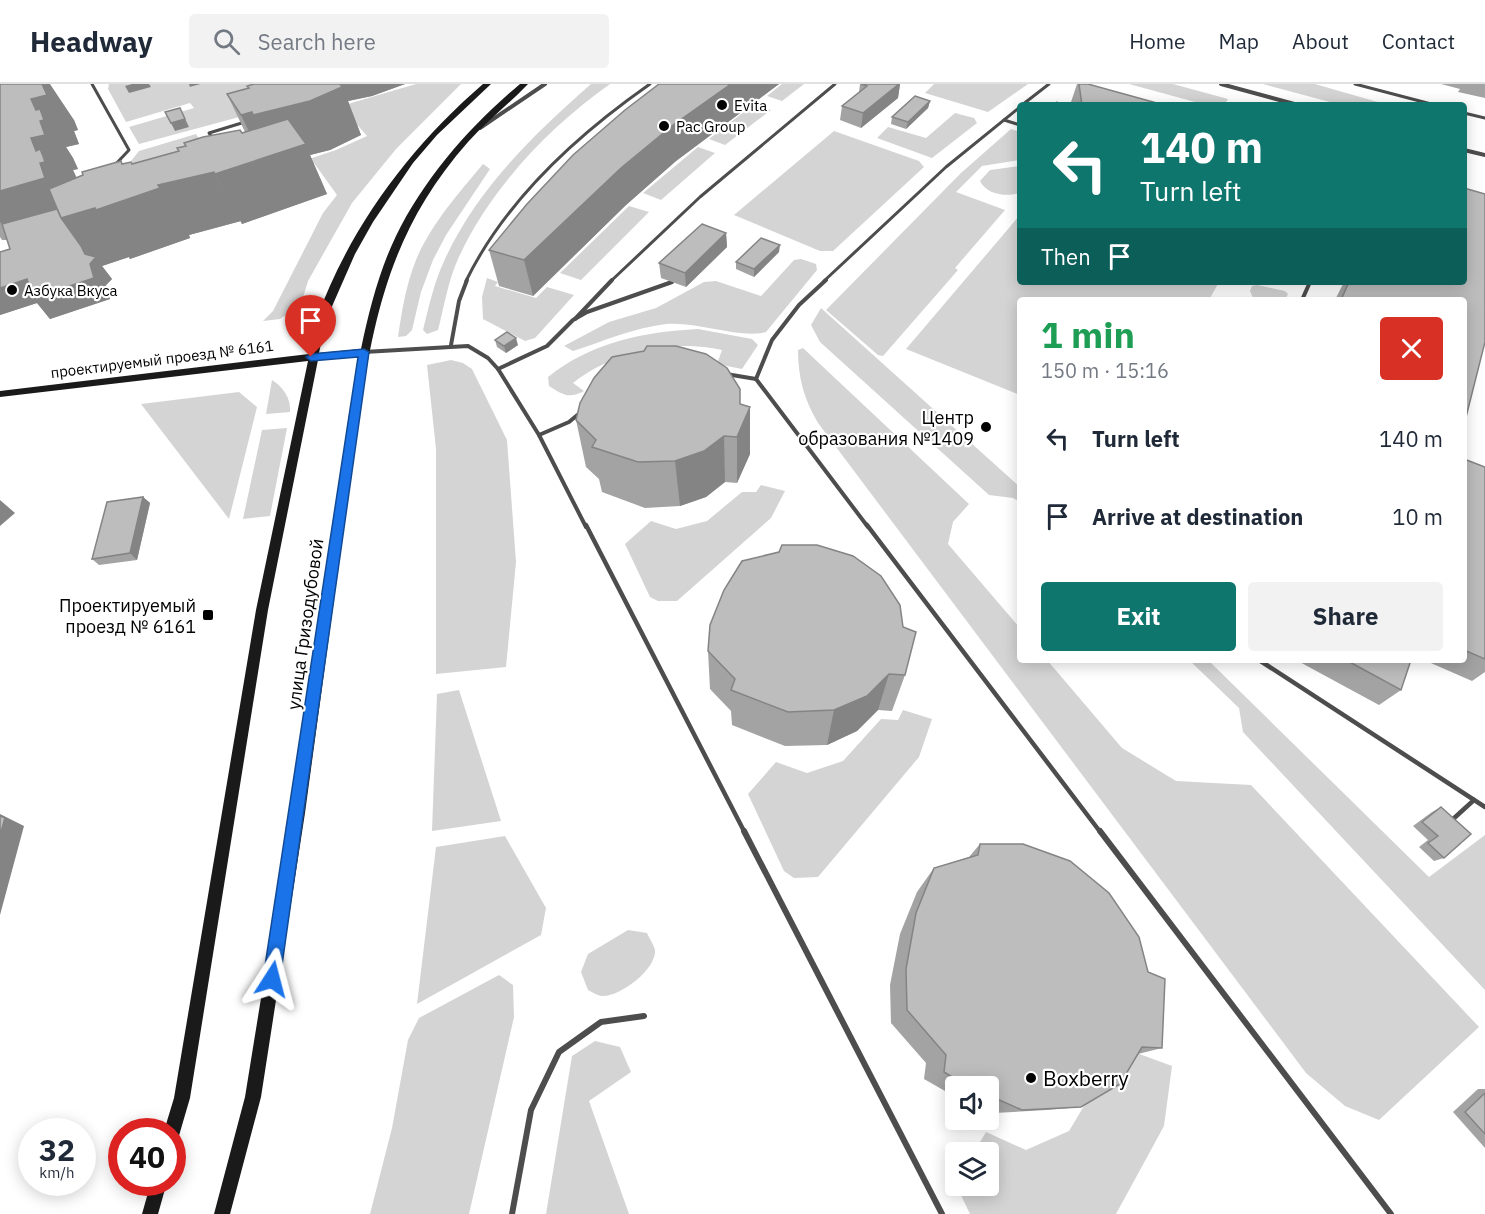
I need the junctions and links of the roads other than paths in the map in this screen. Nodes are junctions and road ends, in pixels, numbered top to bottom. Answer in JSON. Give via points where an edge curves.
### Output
{"nodes":[{"id":1,"x":92,"y":84,"type":"edge"},
{"id":2,"x":487,"y":84,"type":"edge"},
{"id":3,"x":524,"y":84,"type":"edge"},
{"id":4,"x":545,"y":84,"type":"edge"},
{"id":5,"x":650,"y":84,"type":"edge"},
{"id":6,"x":835,"y":84,"type":"edge"},
{"id":7,"x":1049,"y":84,"type":"edge"},
{"id":8,"x":1221,"y":84,"type":"edge"},
{"id":9,"x":1355,"y":84,"type":"edge"},
{"id":10,"x":1026,"y":102,"type":"edge"},
{"id":11,"x":1287,"y":102,"type":"edge"},
{"id":12,"x":1424,"y":102,"type":"edge"},
{"id":13,"x":1017,"y":109,"type":"edge"},
{"id":14,"x":1467,"y":114,"type":"edge"},
{"id":15,"x":1485,"y":118,"type":"edge"},
{"id":16,"x":251,"y":120,"type":"edge"},
{"id":17,"x":1004,"y":120,"type":"junction"},
{"id":18,"x":1017,"y":124,"type":"edge"},
{"id":19,"x":477,"y":130,"type":"junction"},
{"id":20,"x":215,"y":142,"type":"edge"},
{"id":21,"x":1467,"y":151,"type":"edge"},
{"id":22,"x":1485,"y":155,"type":"edge"},
{"id":23,"x":117,"y":176,"type":"edge"},
{"id":24,"x":672,"y":282,"type":"edge"},
{"id":25,"x":574,"y":319,"type":"junction"},
{"id":26,"x":451,"y":345,"type":"junction"},
{"id":27,"x":364,"y":352,"type":"junction"},
{"id":28,"x":311,"y":357,"type":"junction"},
{"id":29,"x":498,"y":369,"type":"junction"},
{"id":30,"x":721,"y":373,"type":"edge"},
{"id":31,"x":756,"y":379,"type":"junction"},
{"id":32,"x":0,"y":394,"type":"edge"},
{"id":33,"x":584,"y":410,"type":"edge"},
{"id":34,"x":539,"y":435,"type":"junction"},
{"id":35,"x":1264,"y":663,"type":"edge"},
{"id":36,"x":1474,"y":800,"type":"junction"},
{"id":37,"x":1485,"y":807,"type":"edge"},
{"id":38,"x":1452,"y":820,"type":"edge"},
{"id":39,"x":644,"y":1016,"type":"dead end"},
{"id":40,"x":176,"y":1118,"type":"edge"},
{"id":41,"x":155,"y":1196,"type":"edge"},
{"id":42,"x":150,"y":1214,"type":"edge"},
{"id":43,"x":222,"y":1214,"type":"edge"},
{"id":44,"x":512,"y":1214,"type":"edge"},
{"id":45,"x":942,"y":1214,"type":"edge"},
{"id":46,"x":1392,"y":1214,"type":"edge"}],
"edges":[{"from":1,"to":23,"type":"lane","via":[[129,150],[112,168]]},
{"from":2,"to":28,"type":"street","via":[[419,153],[379,206],[336,281]]},
{"from":3,"to":19,"type":"street","name":"улица Гризодубовой"},
{"from":4,"to":19,"type":"street"},
{"from":5,"to":26,"type":"lane","via":[[587,131],[487,244],[464,286]]},
{"from":6,"to":25,"type":"lane","via":[[690,204],[623,266]]},
{"from":7,"to":10,"type":"lane"},
{"from":8,"to":11,"type":"street"},
{"from":9,"to":12,"type":"lane"},
{"from":13,"to":17,"type":"lane"},
{"from":14,"to":15,"type":"lane"},
{"from":16,"to":20,"type":"lane","via":[[209,133]]},
{"from":17,"to":18,"type":"lane"},
{"from":17,"to":31,"type":"lane","via":[[946,167],[799,305],[772,340]]},
{"from":19,"to":27,"type":"street","name":"улица Гризодубовой","via":[[444,167],[413,213],[390,258]]},
{"from":21,"to":22,"type":"street"},
{"from":24,"to":25,"type":"lane"},
{"from":25,"to":29,"type":"lane","via":[[553,341],[527,358]]},
{"from":26,"to":27,"type":"lane"},
{"from":26,"to":29,"type":"lane","via":[[468,346]]},
{"from":27,"to":28,"type":"street","name":"проектируемый проезд № 6161"},
{"from":27,"to":43,"type":"street","name":"улица Гризодубовой","via":[[253,1097]]},
{"from":28,"to":32,"type":"street","name":"проектируемый проезд № 6161"},
{"from":28,"to":40,"type":"street","via":[[262,610]]},
{"from":29,"to":34,"type":"lane"},
{"from":30,"to":31,"type":"lane"},
{"from":31,"to":46,"type":"lane"},
{"from":33,"to":34,"type":"lane","via":[[569,422]]},
{"from":34,"to":45,"type":"lane"},
{"from":35,"to":36,"type":"lane"},
{"from":36,"to":37,"type":"lane"},
{"from":36,"to":38,"type":"lane"},
{"from":39,"to":44,"type":"lane","via":[[601,1022],[559,1052],[531,1110]]},
{"from":41,"to":42,"type":"street"}]}
